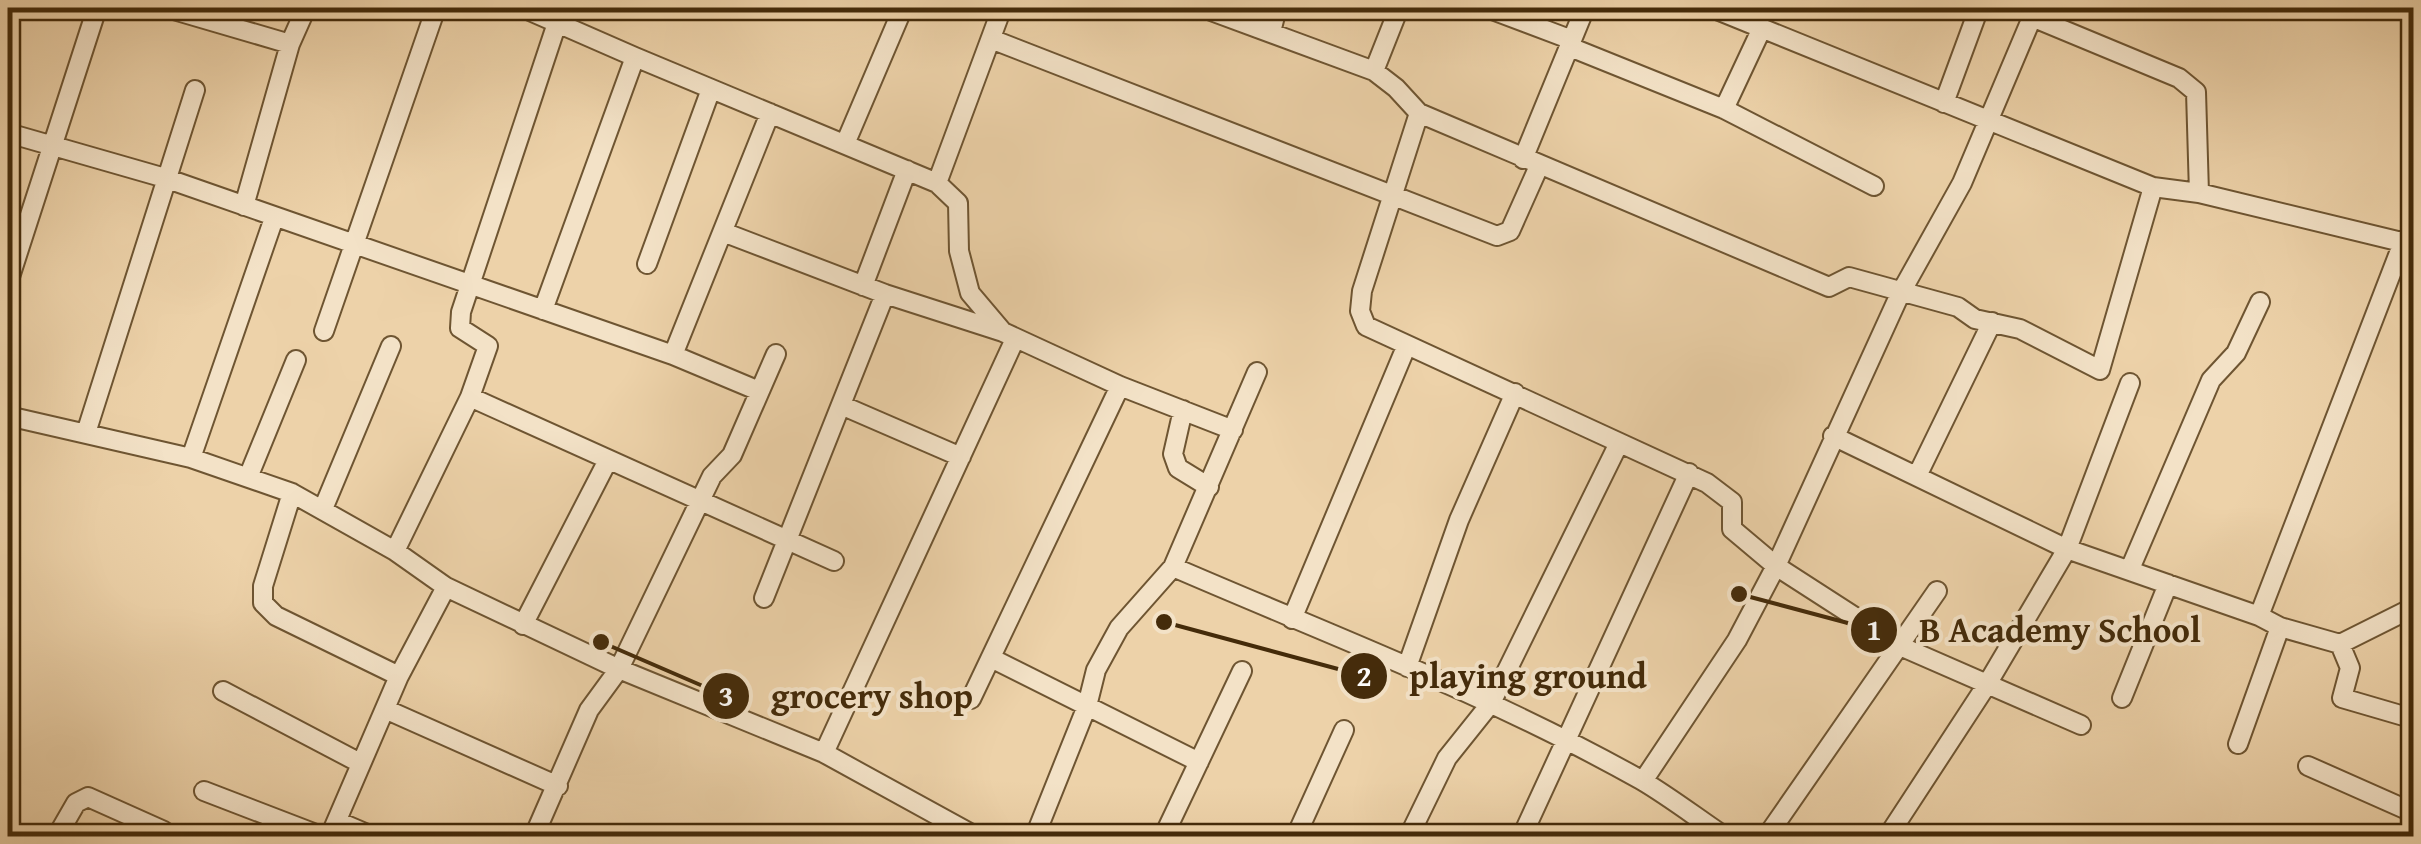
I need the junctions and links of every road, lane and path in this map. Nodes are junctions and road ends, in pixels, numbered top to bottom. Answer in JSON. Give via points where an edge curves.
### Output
{"nodes":[{"id":1,"x":97,"y":8,"type":"edge"},
{"id":2,"x":167,"y":8,"type":"edge"},
{"id":3,"x":306,"y":8,"type":"edge"},
{"id":4,"x":436,"y":8,"type":"edge"},
{"id":5,"x":523,"y":8,"type":"edge"},
{"id":6,"x":903,"y":8,"type":"edge"},
{"id":7,"x":1002,"y":8,"type":"edge"},
{"id":8,"x":1203,"y":8,"type":"edge"},
{"id":9,"x":1277,"y":8,"type":"edge"},
{"id":10,"x":1399,"y":8,"type":"edge"},
{"id":11,"x":1487,"y":8,"type":"edge"},
{"id":12,"x":1585,"y":8,"type":"edge"},
{"id":13,"x":1712,"y":8,"type":"edge"},
{"id":14,"x":1979,"y":8,"type":"edge"},
{"id":15,"x":2034,"y":12,"type":"edge"},
{"id":16,"x":559,"y":15,"type":"edge"},
{"id":17,"x":1762,"y":28,"type":"junction"},
{"id":18,"x":1271,"y":32,"type":"junction"},
{"id":19,"x":990,"y":39,"type":"junction"},
{"id":20,"x":290,"y":44,"type":"junction"},
{"id":21,"x":1571,"y":44,"type":"junction"},
{"id":22,"x":634,"y":58,"type":"junction"},
{"id":23,"x":1374,"y":71,"type":"junction"},
{"id":24,"x":711,"y":89,"type":"junction"},
{"id":25,"x":195,"y":90,"type":"dead end"},
{"id":26,"x":1944,"y":104,"type":"junction"},
{"id":27,"x":1724,"y":109,"type":"junction"},
{"id":28,"x":1419,"y":113,"type":"junction"},
{"id":29,"x":770,"y":114,"type":"junction"},
{"id":30,"x":1990,"y":122,"type":"junction"},
{"id":31,"x":8,"y":134,"type":"edge"},
{"id":32,"x":844,"y":144,"type":"junction"},
{"id":33,"x":52,"y":146,"type":"junction"},
{"id":34,"x":1531,"y":162,"type":"junction"},
{"id":35,"x":907,"y":170,"type":"junction"},
{"id":36,"x":165,"y":178,"type":"junction"},
{"id":37,"x":938,"y":183,"type":"junction"},
{"id":38,"x":1874,"y":186,"type":"dead end"},
{"id":39,"x":2153,"y":187,"type":"junction"},
{"id":40,"x":2200,"y":193,"type":"junction"},
{"id":41,"x":1394,"y":195,"type":"junction"},
{"id":42,"x":244,"y":206,"type":"junction"},
{"id":43,"x":274,"y":218,"type":"junction"},
{"id":44,"x":723,"y":232,"type":"junction"},
{"id":45,"x":2409,"y":242,"type":"edge"},
{"id":46,"x":355,"y":244,"type":"junction"},
{"id":47,"x":647,"y":264,"type":"dead end"},
{"id":48,"x":8,"y":283,"type":"edge"},
{"id":49,"x":471,"y":284,"type":"junction"},
{"id":50,"x":864,"y":286,"type":"junction"},
{"id":51,"x":885,"y":294,"type":"junction"},
{"id":52,"x":1900,"y":294,"type":"junction"},
{"id":53,"x":2260,"y":302,"type":"dead end"},
{"id":54,"x":543,"y":310,"type":"junction"},
{"id":55,"x":1992,"y":322,"type":"junction"},
{"id":56,"x":324,"y":331,"type":"dead end"},
{"id":57,"x":1009,"y":336,"type":"junction"},
{"id":58,"x":391,"y":346,"type":"dead end"},
{"id":59,"x":1406,"y":347,"type":"junction"},
{"id":60,"x":776,"y":354,"type":"dead end"},
{"id":61,"x":673,"y":356,"type":"junction"},
{"id":62,"x":296,"y":360,"type":"dead end"},
{"id":63,"x":1257,"y":372,"type":"dead end"},
{"id":64,"x":2130,"y":383,"type":"dead end"},
{"id":65,"x":1120,"y":386,"type":"junction"},
{"id":66,"x":759,"y":391,"type":"junction"},
{"id":67,"x":1515,"y":393,"type":"junction"},
{"id":68,"x":470,"y":398,"type":"junction"},
{"id":69,"x":841,"y":405,"type":"junction"},
{"id":70,"x":1182,"y":410,"type":"junction"},
{"id":71,"x":8,"y":416,"type":"edge"},
{"id":72,"x":1233,"y":430,"type":"junction"},
{"id":73,"x":86,"y":433,"type":"junction"},
{"id":74,"x":1833,"y":436,"type":"junction"},
{"id":75,"x":1619,"y":442,"type":"junction"},
{"id":76,"x":961,"y":457,"type":"junction"},
{"id":77,"x":191,"y":458,"type":"junction"},
{"id":78,"x":608,"y":460,"type":"junction"},
{"id":79,"x":1689,"y":474,"type":"junction"},
{"id":80,"x":248,"y":475,"type":"junction"},
{"id":81,"x":1917,"y":476,"type":"junction"},
{"id":82,"x":1209,"y":486,"type":"junction"},
{"id":83,"x":292,"y":493,"type":"junction"},
{"id":84,"x":700,"y":501,"type":"junction"},
{"id":85,"x":322,"y":509,"type":"junction"},
{"id":86,"x":788,"y":540,"type":"junction"},
{"id":87,"x":2066,"y":549,"type":"junction"},
{"id":88,"x":394,"y":551,"type":"junction"},
{"id":89,"x":834,"y":561,"type":"dead end"},
{"id":90,"x":1776,"y":566,"type":"junction"},
{"id":91,"x":1173,"y":567,"type":"junction"},
{"id":92,"x":2130,"y":569,"type":"junction"},
{"id":93,"x":2168,"y":584,"type":"junction"},
{"id":94,"x":446,"y":587,"type":"junction"},
{"id":95,"x":1937,"y":591,"type":"dead end"},
{"id":96,"x":764,"y":598,"type":"dead end"},
{"id":97,"x":2414,"y":606,"type":"edge"},
{"id":98,"x":2258,"y":616,"type":"junction"},
{"id":99,"x":1292,"y":619,"type":"junction"},
{"id":100,"x":523,"y":625,"type":"junction"},
{"id":101,"x":2280,"y":627,"type":"junction"},
{"id":102,"x":2340,"y":644,"type":"junction"},
{"id":103,"x":1900,"y":646,"type":"junction"},
{"id":104,"x":991,"y":658,"type":"junction"},
{"id":105,"x":1407,"y":667,"type":"junction"},
{"id":106,"x":620,"y":669,"type":"junction"},
{"id":107,"x":1242,"y":671,"type":"dead end"},
{"id":108,"x":399,"y":676,"type":"junction"},
{"id":109,"x":1986,"y":686,"type":"junction"},
{"id":110,"x":224,"y":691,"type":"dead end"},
{"id":111,"x":2122,"y":698,"type":"dead end"},
{"id":112,"x":971,"y":699,"type":"dead end"},
{"id":113,"x":1492,"y":703,"type":"junction"},
{"id":114,"x":1086,"y":706,"type":"junction"},
{"id":115,"x":385,"y":709,"type":"junction"},
{"id":116,"x":2414,"y":718,"type":"edge"},
{"id":117,"x":2081,"y":725,"type":"dead end"},
{"id":118,"x":1344,"y":730,"type":"dead end"},
{"id":119,"x":1563,"y":741,"type":"junction"},
{"id":120,"x":2238,"y":744,"type":"dead end"},
{"id":121,"x":824,"y":753,"type":"junction"},
{"id":122,"x":1199,"y":762,"type":"junction"},
{"id":123,"x":360,"y":763,"type":"junction"},
{"id":124,"x":2308,"y":766,"type":"dead end"},
{"id":125,"x":1643,"y":781,"type":"junction"},
{"id":126,"x":558,"y":786,"type":"junction"},
{"id":127,"x":204,"y":791,"type":"dead end"},
{"id":128,"x":2414,"y":813,"type":"edge"},
{"id":129,"x":334,"y":829,"type":"edge"},
{"id":130,"x":947,"y":830,"type":"edge"},
{"id":131,"x":164,"y":831,"type":"dead end"},
{"id":132,"x":1166,"y":831,"type":"dead end"},
{"id":133,"x":8,"y":832,"type":"edge"},
{"id":134,"x":16,"y":836,"type":"edge"},
{"id":135,"x":58,"y":836,"type":"edge"},
{"id":136,"x":322,"y":836,"type":"edge"},
{"id":137,"x":372,"y":836,"type":"edge"},
{"id":138,"x":534,"y":836,"type":"edge"},
{"id":139,"x":976,"y":836,"type":"edge"},
{"id":140,"x":1035,"y":836,"type":"edge"},
{"id":141,"x":1296,"y":836,"type":"edge"},
{"id":142,"x":1408,"y":836,"type":"edge"},
{"id":143,"x":1522,"y":836,"type":"edge"},
{"id":144,"x":1724,"y":836,"type":"edge"},
{"id":145,"x":1767,"y":836,"type":"edge"},
{"id":146,"x":1888,"y":836,"type":"edge"}],
"edges":[{"from":1,"to":33,"type":"street"},
{"from":2,"to":20,"type":"street"},
{"from":3,"to":20,"type":"street"},
{"from":4,"to":46,"type":"street"},
{"from":5,"to":16,"type":"street"},
{"from":6,"to":32,"type":"street"},
{"from":7,"to":19,"type":"street"},
{"from":8,"to":18,"type":"street"},
{"from":9,"to":18,"type":"street"},
{"from":10,"to":23,"type":"street"},
{"from":11,"to":21,"type":"street"},
{"from":12,"to":21,"type":"street"},
{"from":13,"to":17,"type":"street"},
{"from":14,"to":26,"type":"street"},
{"from":15,"to":30,"type":"street"},
{"from":15,"to":40,"type":"street","via":[[2179,78],[2196,92]]},
{"from":16,"to":22,"type":"street"},
{"from":16,"to":49,"type":"street"},
{"from":17,"to":26,"type":"street"},
{"from":17,"to":27,"type":"street"},
{"from":18,"to":23,"type":"street"},
{"from":19,"to":37,"type":"street"},
{"from":19,"to":41,"type":"street"},
{"from":20,"to":42,"type":"street"},
{"from":21,"to":27,"type":"street"},
{"from":21,"to":34,"type":"street"},
{"from":22,"to":24,"type":"street"},
{"from":22,"to":54,"type":"street"},
{"from":23,"to":28,"type":"street"},
{"from":24,"to":29,"type":"street"},
{"from":24,"to":47,"type":"street"},
{"from":25,"to":36,"type":"street"},
{"from":26,"to":30,"type":"street"},
{"from":27,"to":38,"type":"street"},
{"from":28,"to":34,"type":"street"},
{"from":28,"to":41,"type":"street"},
{"from":29,"to":32,"type":"street"},
{"from":29,"to":44,"type":"street"},
{"from":30,"to":39,"type":"street"},
{"from":30,"to":52,"type":"street"},
{"from":31,"to":33,"type":"street"},
{"from":32,"to":35,"type":"street"},
{"from":33,"to":36,"type":"street"},
{"from":33,"to":48,"type":"street"},
{"from":34,"to":41,"type":"street","via":[[1504,236]]},
{"from":34,"to":52,"type":"street","via":[[1829,286],[1849,278]]},
{"from":35,"to":37,"type":"street"},
{"from":35,"to":50,"type":"street"},
{"from":36,"to":42,"type":"street"},
{"from":36,"to":73,"type":"street"},
{"from":37,"to":57,"type":"street","via":[[958,203],[959,251],[970,293]]},
{"from":39,"to":40,"type":"street"},
{"from":39,"to":55,"type":"street","via":[[2100,370]]},
{"from":40,"to":45,"type":"street"},
{"from":41,"to":59,"type":"street","via":[[1360,311],[1366,326]]},
{"from":42,"to":43,"type":"street"},
{"from":43,"to":46,"type":"street"},
{"from":43,"to":77,"type":"street"},
{"from":44,"to":50,"type":"street"},
{"from":44,"to":61,"type":"street"},
{"from":45,"to":98,"type":"street"},
{"from":46,"to":49,"type":"street"},
{"from":46,"to":56,"type":"street"},
{"from":49,"to":54,"type":"street"},
{"from":49,"to":68,"type":"street","via":[[460,328],[488,346]]},
{"from":50,"to":51,"type":"street"},
{"from":51,"to":57,"type":"street"},
{"from":51,"to":69,"type":"street"},
{"from":52,"to":55,"type":"street"},
{"from":52,"to":74,"type":"street"},
{"from":53,"to":92,"type":"street","via":[[2236,354],[2211,380]]},
{"from":54,"to":61,"type":"street"},
{"from":55,"to":81,"type":"street"},
{"from":57,"to":65,"type":"street"},
{"from":57,"to":76,"type":"street"},
{"from":58,"to":85,"type":"street"},
{"from":59,"to":67,"type":"street"},
{"from":59,"to":99,"type":"street"},
{"from":60,"to":66,"type":"street"},
{"from":61,"to":66,"type":"street"},
{"from":62,"to":80,"type":"street"},
{"from":63,"to":72,"type":"street"},
{"from":64,"to":87,"type":"street"},
{"from":65,"to":70,"type":"street"},
{"from":65,"to":104,"type":"street"},
{"from":66,"to":84,"type":"street","via":[[732,455]]},
{"from":67,"to":75,"type":"street"},
{"from":67,"to":105,"type":"street","via":[[1459,520]]},
{"from":68,"to":78,"type":"street"},
{"from":68,"to":88,"type":"street"},
{"from":69,"to":76,"type":"street"},
{"from":69,"to":86,"type":"street"},
{"from":70,"to":72,"type":"street"},
{"from":70,"to":82,"type":"street","via":[[1173,454],[1178,468]]},
{"from":71,"to":73,"type":"street"},
{"from":72,"to":82,"type":"street"},
{"from":73,"to":77,"type":"street"},
{"from":74,"to":81,"type":"street"},
{"from":74,"to":90,"type":"street"},
{"from":75,"to":79,"type":"street"},
{"from":75,"to":113,"type":"street"},
{"from":76,"to":121,"type":"street"},
{"from":77,"to":80,"type":"street"},
{"from":78,"to":84,"type":"street"},
{"from":78,"to":100,"type":"street"},
{"from":79,"to":90,"type":"street","via":[[1732,502],[1732,529]]},
{"from":79,"to":119,"type":"street"},
{"from":80,"to":83,"type":"street"},
{"from":81,"to":87,"type":"street"},
{"from":82,"to":91,"type":"street"},
{"from":83,"to":85,"type":"street"},
{"from":83,"to":108,"type":"street","via":[[264,602],[276,616]]},
{"from":84,"to":86,"type":"street"},
{"from":84,"to":106,"type":"street"},
{"from":85,"to":88,"type":"street"},
{"from":86,"to":89,"type":"street"},
{"from":86,"to":96,"type":"street"},
{"from":87,"to":92,"type":"street"},
{"from":87,"to":109,"type":"street"},
{"from":88,"to":94,"type":"street"},
{"from":90,"to":103,"type":"street"},
{"from":90,"to":125,"type":"street","via":[[1737,640]]},
{"from":91,"to":99,"type":"street"},
{"from":91,"to":114,"type":"street","via":[[1119,628]]},
{"from":92,"to":93,"type":"street"},
{"from":93,"to":98,"type":"street"},
{"from":93,"to":111,"type":"street"},
{"from":94,"to":100,"type":"street"},
{"from":94,"to":108,"type":"street"},
{"from":95,"to":103,"type":"street"},
{"from":97,"to":102,"type":"street"},
{"from":98,"to":101,"type":"street"},
{"from":99,"to":105,"type":"street"},
{"from":100,"to":106,"type":"street"},
{"from":101,"to":102,"type":"street"},
{"from":101,"to":120,"type":"street"},
{"from":102,"to":116,"type":"street","via":[[2350,668],[2342,698]]},
{"from":103,"to":109,"type":"street"},
{"from":103,"to":145,"type":"street"},
{"from":104,"to":112,"type":"street"},
{"from":104,"to":114,"type":"street"},
{"from":105,"to":113,"type":"street"},
{"from":106,"to":121,"type":"street"},
{"from":106,"to":126,"type":"street","via":[[589,710]]},
{"from":107,"to":122,"type":"street"},
{"from":108,"to":115,"type":"street"},
{"from":109,"to":117,"type":"street"},
{"from":109,"to":146,"type":"street"},
{"from":110,"to":123,"type":"street"},
{"from":113,"to":119,"type":"street"},
{"from":113,"to":142,"type":"street","via":[[1447,758]]},
{"from":114,"to":122,"type":"street"},
{"from":114,"to":140,"type":"street"},
{"from":115,"to":123,"type":"street"},
{"from":115,"to":126,"type":"street"},
{"from":118,"to":141,"type":"street"},
{"from":119,"to":125,"type":"street"},
{"from":119,"to":143,"type":"street"},
{"from":121,"to":130,"type":"street"},
{"from":122,"to":132,"type":"street"},
{"from":123,"to":129,"type":"street"},
{"from":124,"to":128,"type":"street"},
{"from":125,"to":144,"type":"street"},
{"from":126,"to":138,"type":"street"},
{"from":127,"to":136,"type":"street"},
{"from":129,"to":137,"type":"street"},
{"from":130,"to":139,"type":"street"},
{"from":131,"to":135,"type":"street","via":[[88,797],[76,802]]},
{"from":133,"to":134,"type":"street"}]}
